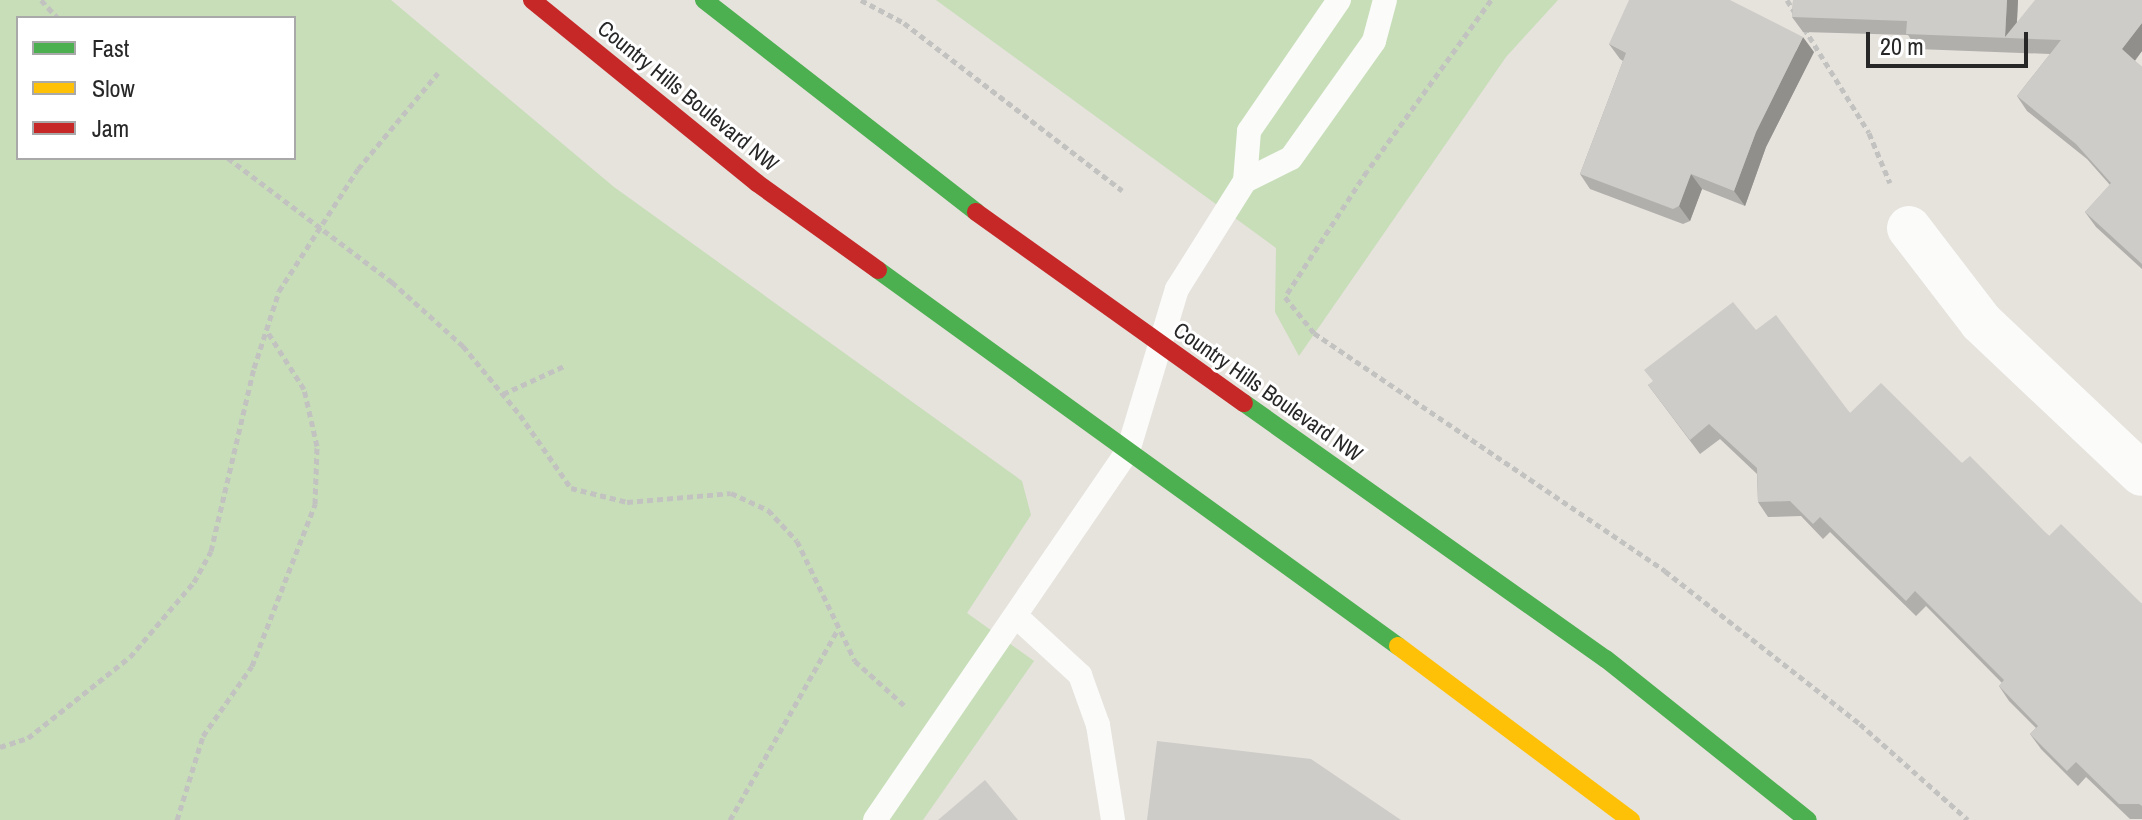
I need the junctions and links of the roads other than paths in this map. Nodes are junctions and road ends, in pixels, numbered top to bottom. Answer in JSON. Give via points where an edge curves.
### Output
{"nodes":[{"id":1,"x":532,"y":0,"type":"edge"},
{"id":2,"x":704,"y":0,"type":"edge"},
{"id":3,"x":1339,"y":0,"type":"edge"},
{"id":4,"x":1385,"y":0,"type":"edge"},
{"id":5,"x":1245,"y":181,"type":"junction"},
{"id":6,"x":1909,"y":228,"type":"road end"},
{"id":7,"x":1163,"y":347,"type":"junction"},
{"id":8,"x":1128,"y":451,"type":"junction"},
{"id":9,"x":2142,"y":474,"type":"edge"},
{"id":10,"x":1017,"y":617,"type":"junction"},
{"id":11,"x":875,"y":820,"type":"edge"},
{"id":12,"x":1113,"y":820,"type":"edge"},
{"id":13,"x":1631,"y":820,"type":"edge"},
{"id":14,"x":1808,"y":820,"type":"edge"}],
"edges":[{"from":1,"to":8,"type":"main road","name":"Country Hills Boulevard NW","via":[[757,183]]},
{"from":2,"to":7,"type":"main road","name":"Country Hills Boulevard NW","via":[[991,224]]},
{"from":3,"to":5,"type":"lane","via":[[1249,131]]},
{"from":4,"to":5,"type":"lane","via":[[1374,41],[1291,158]]},
{"from":5,"to":7,"type":"lane","via":[[1177,289]]},
{"from":6,"to":9,"type":"street","via":[[1981,322]]},
{"from":7,"to":8,"type":"lane"},
{"from":7,"to":14,"type":"main road","name":"Country Hills Boulevard NW","via":[[1606,659]]},
{"from":8,"to":10,"type":"lane"},
{"from":8,"to":13,"type":"main road","name":"Country Hills Boulevard NW","via":[[1466,693]]},
{"from":10,"to":11,"type":"lane"},
{"from":10,"to":12,"type":"lane","via":[[1080,675],[1098,725]]}]}
